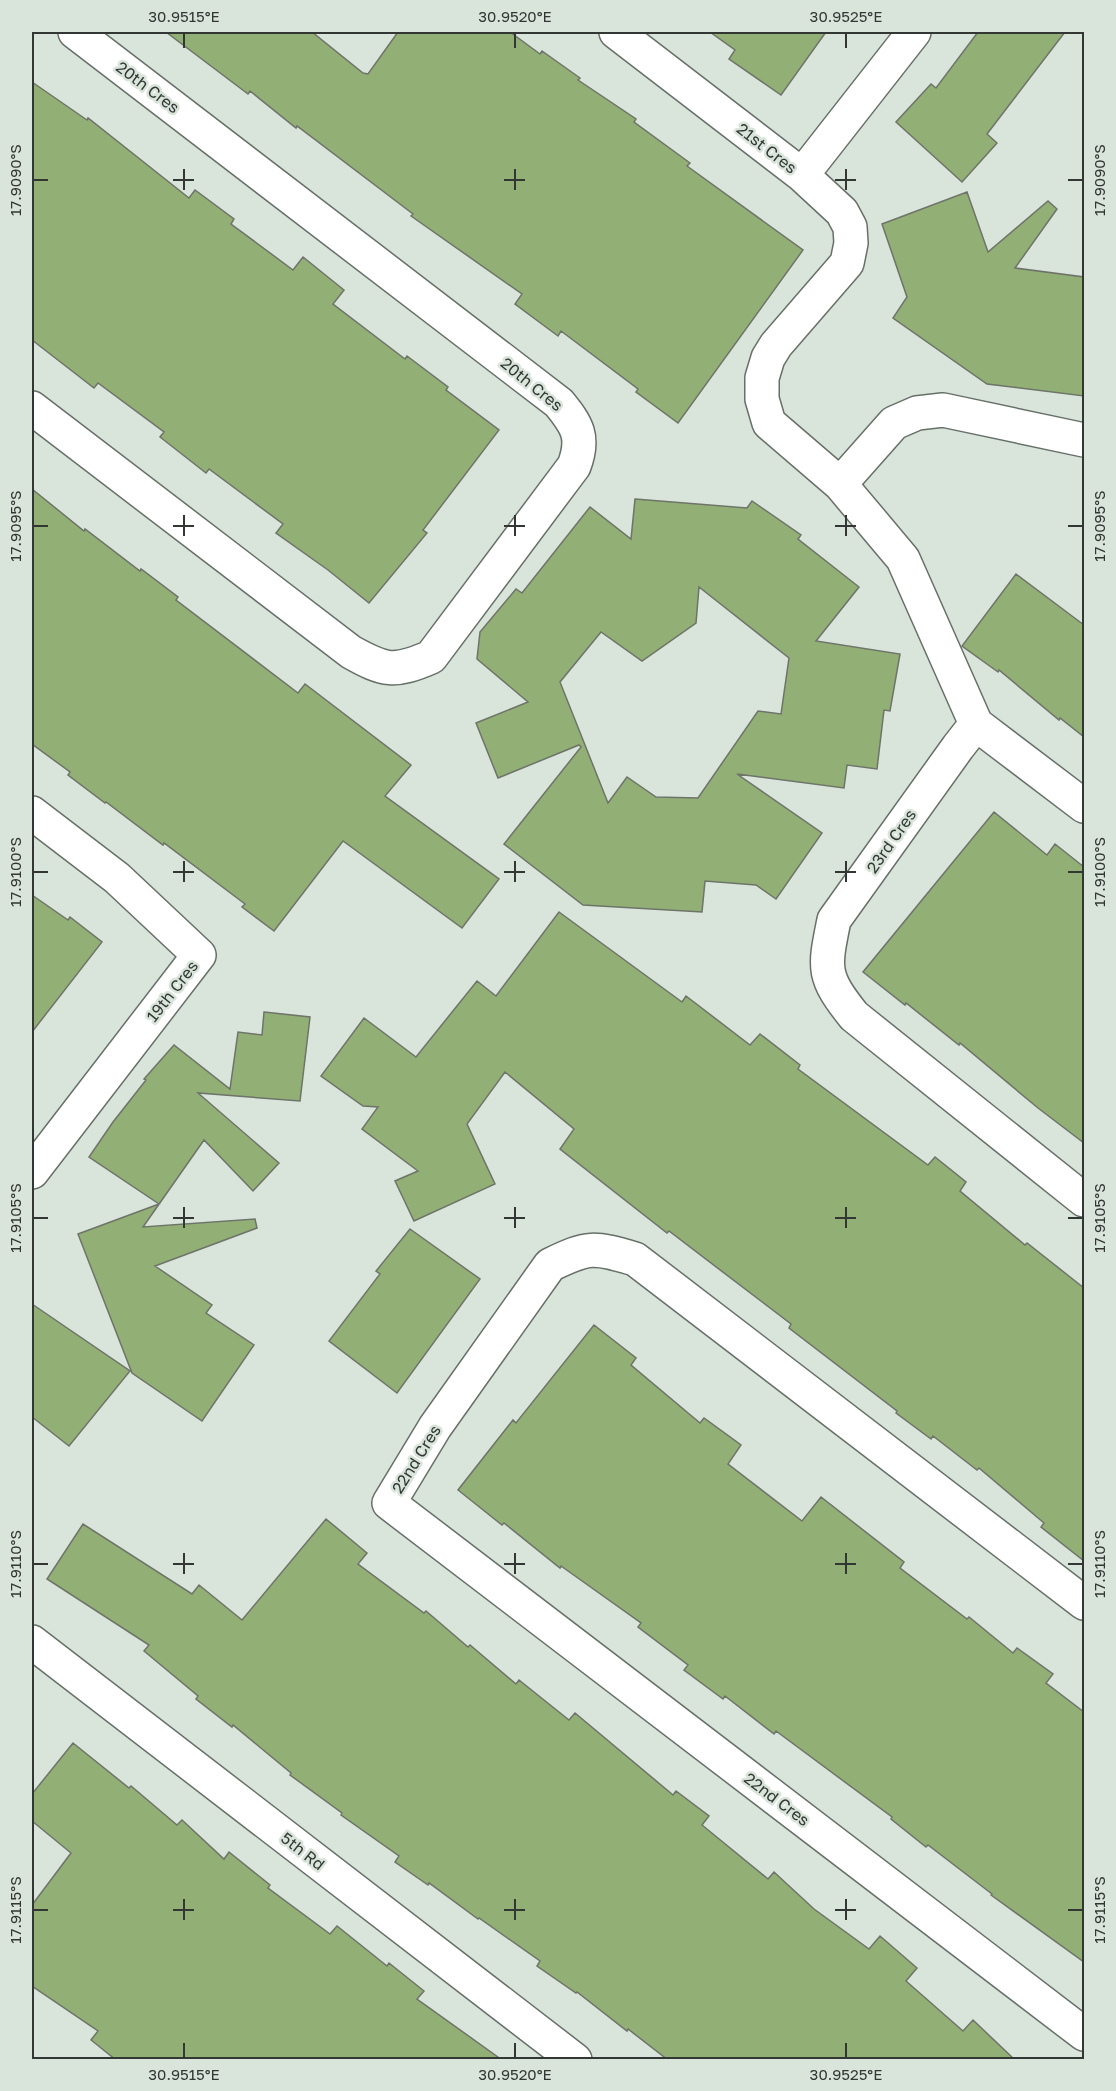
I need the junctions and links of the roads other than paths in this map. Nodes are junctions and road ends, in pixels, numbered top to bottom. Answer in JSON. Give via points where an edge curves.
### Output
{"nodes":[{"id":1,"x":75,"y":32,"type":"edge"},
{"id":2,"x":615,"y":32,"type":"edge"},
{"id":3,"x":914,"y":32,"type":"edge"},
{"id":4,"x":802,"y":175,"type":"junction"},
{"id":5,"x":32,"y":408,"type":"edge"},
{"id":6,"x":1084,"y":440,"type":"edge"},
{"id":7,"x":840,"y":484,"type":"junction"},
{"id":8,"x":976,"y":724,"type":"junction"},
{"id":9,"x":1084,"y":806,"type":"edge"},
{"id":10,"x":32,"y":813,"type":"edge"},
{"id":11,"x":32,"y":1172,"type":"edge"},
{"id":12,"x":1084,"y":1200,"type":"edge"},
{"id":13,"x":1084,"y":1603,"type":"edge"},
{"id":14,"x":32,"y":1642,"type":"edge"},
{"id":15,"x":1084,"y":2034,"type":"edge"},
{"id":16,"x":575,"y":2060,"type":"edge"}],
"edges":[{"from":1,"to":5,"type":"street","name":"20th Cres","via":[[559,403],[575,423],[580,450],[574,466],[431,657],[396,669],[374,665],[351,652]]},
{"from":2,"to":4,"type":"street","name":"21st Cres"},
{"from":3,"to":4,"type":"street","name":"21st Cres"},
{"from":4,"to":7,"type":"street","via":[[842,212],[850,227],[851,243],[847,263],[768,358],[762,378],[762,399],[769,423]]},
{"from":6,"to":7,"type":"street","via":[[943,410],[918,413],[894,423]]},
{"from":7,"to":8,"type":"street","via":[[903,559]]},
{"from":8,"to":9,"type":"street"},
{"from":8,"to":12,"type":"street","name":"23rd Cres","via":[[834,920],[827,971],[834,991],[854,1016]]},
{"from":10,"to":11,"type":"street","name":"19th Cres","via":[[117,878],[199,956]]},
{"from":13,"to":15,"type":"street","name":"22nd Cres","via":[[635,1259],[601,1250],[579,1251],[550,1265],[435,1427],[389,1503]]},
{"from":14,"to":16,"type":"street","name":"5th Rd"}]}
